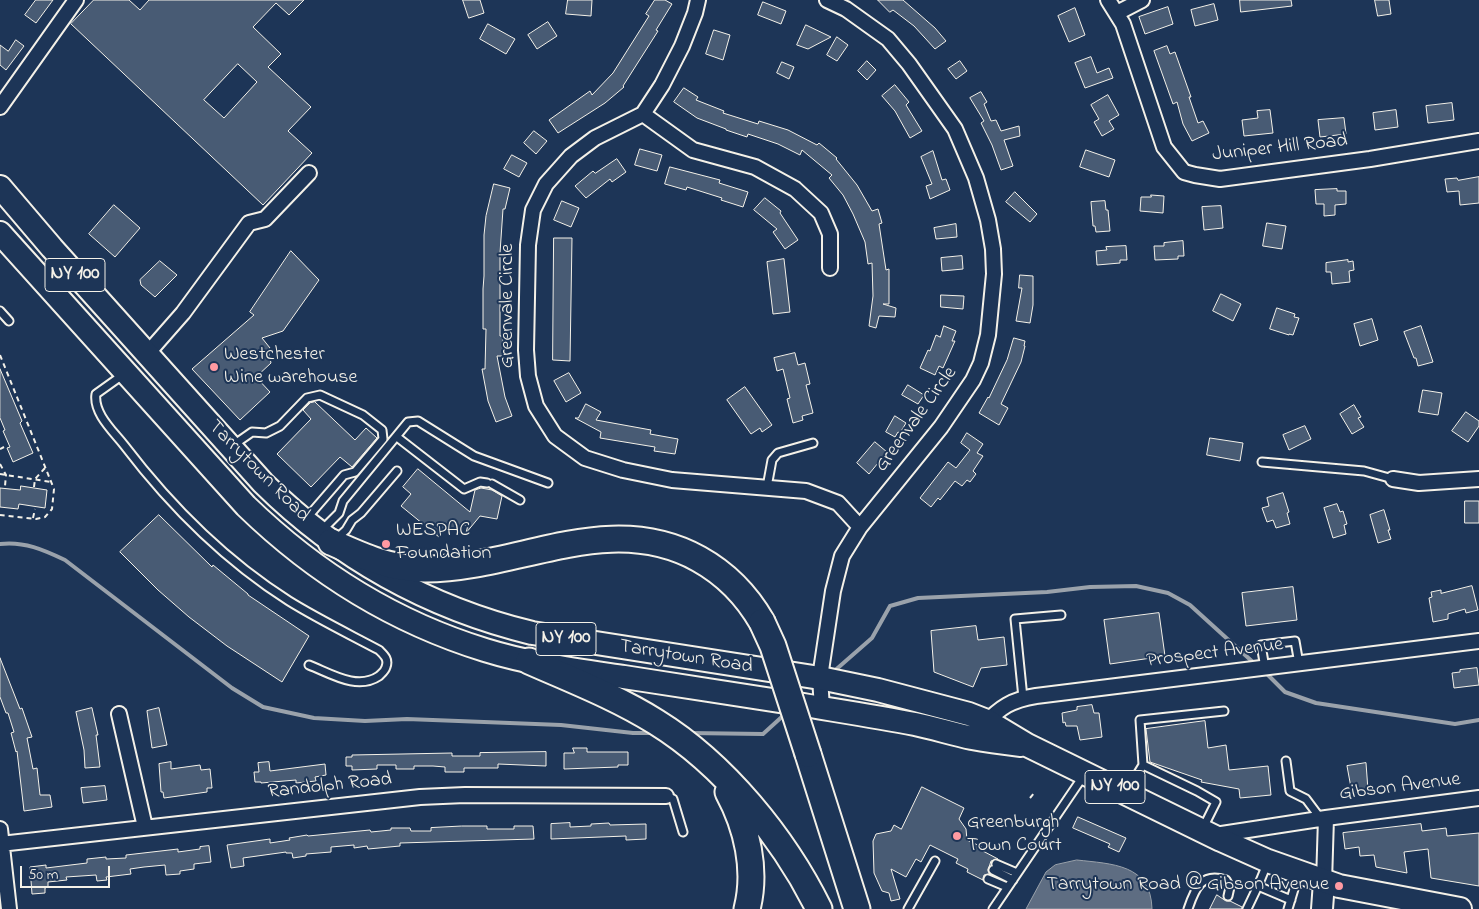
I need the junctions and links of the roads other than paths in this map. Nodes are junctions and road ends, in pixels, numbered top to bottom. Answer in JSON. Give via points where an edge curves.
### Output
{"nodes":[{"id":1,"x":76,"y":0,"type":"edge"},
{"id":2,"x":698,"y":0,"type":"edge"},
{"id":3,"x":827,"y":0,"type":"edge"},
{"id":4,"x":1108,"y":0,"type":"edge"},
{"id":5,"x":1142,"y":0,"type":"edge"},
{"id":6,"x":855,"y":7,"type":"edge"},
{"id":7,"x":1117,"y":13,"type":"junction"},
{"id":8,"x":0,"y":107,"type":"edge"},
{"id":9,"x":643,"y":114,"type":"junction"},
{"id":10,"x":1479,"y":141,"type":"edge"},
{"id":11,"x":309,"y":173,"type":"dead end"},
{"id":12,"x":0,"y":187,"type":"edge"},
{"id":13,"x":0,"y":233,"type":"edge"},
{"id":14,"x":830,"y":268,"type":"dead end"},
{"id":15,"x":0,"y":311,"type":"edge"},
{"id":16,"x":9,"y":321,"type":"dead end"},
{"id":17,"x":147,"y":354,"type":"junction"},
{"id":18,"x":125,"y":373,"type":"junction"},
{"id":19,"x":396,"y":436,"type":"junction"},
{"id":20,"x":813,"y":443,"type":"dead end"},
{"id":21,"x":231,"y":447,"type":"junction"},
{"id":22,"x":1262,"y":462,"type":"dead end"},
{"id":23,"x":397,"y":471,"type":"dead end"},
{"id":24,"x":1393,"y":479,"type":"joint"},
{"id":25,"x":1479,"y":479,"type":"edge"},
{"id":26,"x":548,"y":483,"type":"dead end"},
{"id":27,"x":767,"y":487,"type":"junction"},
{"id":28,"x":520,"y":500,"type":"dead end"},
{"id":29,"x":339,"y":513,"type":"junction"},
{"id":30,"x":352,"y":520,"type":"junction"},
{"id":31,"x":860,"y":527,"type":"junction"},
{"id":32,"x":318,"y":532,"type":"junction"},
{"id":33,"x":1061,"y":615,"type":"dead end"},
{"id":34,"x":1479,"y":641,"type":"edge"},
{"id":35,"x":529,"y":661,"type":"junction"},
{"id":36,"x":1299,"y":664,"type":"junction"},
{"id":37,"x":309,"y":665,"type":"dead end"},
{"id":38,"x":1265,"y":668,"type":"junction"},
{"id":39,"x":820,"y":678,"type":"junction"},
{"id":40,"x":1023,"y":698,"type":"junction"},
{"id":41,"x":822,"y":708,"type":"junction"},
{"id":42,"x":1224,"y":712,"type":"dead end"},
{"id":43,"x":119,"y":714,"type":"dead end"},
{"id":44,"x":987,"y":721,"type":"junction"},
{"id":45,"x":970,"y":738,"type":"junction"},
{"id":46,"x":684,"y":741,"type":"junction"},
{"id":47,"x":1027,"y":745,"type":"junction"},
{"id":48,"x":1286,"y":761,"type":"dead end"},
{"id":49,"x":1143,"y":765,"type":"junction"},
{"id":50,"x":1086,"y":773,"type":"junction"},
{"id":51,"x":1126,"y":793,"type":"junction"},
{"id":52,"x":666,"y":796,"type":"joint"},
{"id":53,"x":1479,"y":798,"type":"edge"},
{"id":54,"x":1324,"y":819,"type":"junction"},
{"id":55,"x":145,"y":827,"type":"junction"},
{"id":56,"x":0,"y":829,"type":"edge"},
{"id":57,"x":683,"y":832,"type":"dead end"},
{"id":58,"x":1207,"y":833,"type":"junction"},
{"id":59,"x":1,"y":844,"type":"edge"},
{"id":60,"x":935,"y":861,"type":"dead end"},
{"id":61,"x":1268,"y":861,"type":"junction"},
{"id":62,"x":994,"y":867,"type":"dead end"},
{"id":63,"x":1299,"y":873,"type":"junction"},
{"id":64,"x":1015,"y":876,"type":"junction"},
{"id":65,"x":988,"y":879,"type":"dead end"},
{"id":66,"x":1324,"y":882,"type":"junction"},
{"id":67,"x":1258,"y":886,"type":"junction"},
{"id":68,"x":1007,"y":887,"type":"junction"},
{"id":69,"x":1228,"y":896,"type":"dead end"},
{"id":70,"x":1291,"y":900,"type":"junction"},
{"id":71,"x":9,"y":909,"type":"edge"},
{"id":72,"x":747,"y":909,"type":"edge"},
{"id":73,"x":819,"y":909,"type":"edge"},
{"id":74,"x":858,"y":909,"type":"edge"},
{"id":75,"x":908,"y":909,"type":"edge"},
{"id":76,"x":993,"y":909,"type":"edge"},
{"id":77,"x":1188,"y":909,"type":"edge"},
{"id":78,"x":1247,"y":909,"type":"edge"},
{"id":79,"x":1288,"y":909,"type":"edge"},
{"id":80,"x":1322,"y":909,"type":"edge"},
{"id":81,"x":1460,"y":909,"type":"edge"}],
"edges":[{"from":1,"to":8,"type":"street"},
{"from":2,"to":9,"type":"street","via":[[682,46]]},
{"from":3,"to":6,"type":"street","name":"Greenvale Circle"},
{"from":4,"to":7,"type":"street","name":"Juniper Hill Road"},
{"from":5,"to":7,"type":"street"},
{"from":6,"to":31,"type":"street","name":"Greenvale Circle","via":[[909,64],[955,129],[976,178],[988,220],[994,274],[988,335],[973,380],[941,428]]},
{"from":7,"to":10,"type":"street","name":"Juniper Hill Road","via":[[1164,147],[1184,172],[1220,179]]},
{"from":9,"to":14,"type":"street","via":[[693,150],[755,167],[795,189],[821,213],[830,234]]},
{"from":9,"to":27,"type":"street","name":"Greenvale Circle","via":[[595,138],[572,156],[546,184],[533,210],[528,245],[526,350],[528,376],[536,406],[555,436],[585,458],[672,480]]},
{"from":11,"to":17,"type":"street","via":[[265,219],[249,223],[183,314]]},
{"from":12,"to":17,"type":"main road","name":"Tarrytown Road","number":"NY 100"},
{"from":13,"to":18,"type":"main road","name":"Tarrytown Road","number":"NY 100"},
{"from":15,"to":16,"type":"lane"},
{"from":17,"to":18,"type":"main road"},
{"from":17,"to":21,"type":"main road","name":"Tarrytown Road","number":"NY 100"},
{"from":18,"to":35,"type":"main road","name":"Tarrytown Road","number":"NY 100","via":[[246,506],[312,563],[366,599],[406,619],[466,644]]},
{"from":18,"to":37,"type":"lane","via":[[96,394],[95,403],[150,478],[220,550],[289,600],[379,650],[387,661],[382,673],[364,683],[355,683]]},
{"from":19,"to":26,"type":"lane","via":[[408,422],[418,421],[474,456]]},
{"from":19,"to":28,"type":"lane","via":[[464,489],[480,482],[497,486]]},
{"from":19,"to":29,"type":"lane","via":[[343,501]]},
{"from":20,"to":27,"type":"lane","via":[[778,452],[772,460]]},
{"from":21,"to":32,"type":"main road","name":"Tarrytown Road","number":"NY 100","via":[[263,483]]},
{"from":21,"to":32,"type":"lane","via":[[252,432],[266,433],[280,426],[307,398],[320,395],[363,415],[382,430],[383,439],[355,472],[344,475]]},
{"from":22,"to":24,"type":"lane","via":[[1364,471]]},
{"from":23,"to":30,"type":"lane"},
{"from":24,"to":25,"type":"street","via":[[1419,483]]},
{"from":27,"to":31,"type":"street","name":"Greenvale Circle","via":[[806,491],[838,503]]},
{"from":29,"to":30,"type":"lane"},
{"from":29,"to":32,"type":"lane"},
{"from":30,"to":32,"type":"lane","via":[[341,536]]},
{"from":31,"to":39,"type":"street","name":"Greenvale Circle","via":[[838,569]]},
{"from":32,"to":39,"type":"main road","name":"Tarrytown Road","number":"NY 100","via":[[404,586],[490,622],[576,641]]},
{"from":32,"to":74,"type":"highway","bridge":true,"via":[[386,564],[425,569],[459,566],[603,539],[631,538],[672,547],[720,573],[744,595],[773,646]]},
{"from":33,"to":40,"type":"lane","via":[[1016,619]]},
{"from":34,"to":36,"type":"street","name":"Prospect Avenue"},
{"from":35,"to":41,"type":"main road","name":"Tarrytown Road","number":"NY 100"},
{"from":35,"to":46,"type":"highway","via":[[628,706]]},
{"from":36,"to":38,"type":"street","name":"Prospect Avenue"},
{"from":36,"to":38,"type":"lane","via":[[1295,641],[1261,645]]},
{"from":38,"to":40,"type":"street","name":"Prospect Avenue"},
{"from":39,"to":41,"type":"street","name":"Greenvale Circle"},
{"from":39,"to":44,"type":"main road","name":"Tarrytown Road","number":"NY 100"},
{"from":40,"to":44,"type":"street","name":"Prospect Avenue","via":[[1001,708]]},
{"from":41,"to":45,"type":"main road","name":"Tarrytown Road","number":"NY 100","via":[[896,720]]},
{"from":42,"to":49,"type":"lane","via":[[1140,720]]},
{"from":43,"to":55,"type":"street"},
{"from":44,"to":45,"type":"street","name":"Prospect Avenue"},
{"from":44,"to":47,"type":"main road","name":"Tarrytown Road","number":"NY 100"},
{"from":45,"to":47,"type":"main road","name":"Tarrytown Road","number":"NY 100"},
{"from":46,"to":72,"type":"highway","via":[[719,778],[737,810],[751,867]]},
{"from":46,"to":73,"type":"highway","via":[[719,772],[762,820],[792,861]]},
{"from":47,"to":50,"type":"main road","name":"Tarrytown Road","number":"NY 100"},
{"from":48,"to":54,"type":"lane","via":[[1290,791],[1306,799]]},
{"from":49,"to":51,"type":"lane"},
{"from":49,"to":58,"type":"lane","via":[[1216,802]]},
{"from":50,"to":51,"type":"main road","name":"Tarrytown Road","number":"NY 100"},
{"from":50,"to":64,"type":"lane"},
{"from":51,"to":58,"type":"main road","name":"Tarrytown Road","number":"NY 100"},
{"from":52,"to":55,"type":"street","name":"Randolph Road","via":[[443,796]]},
{"from":52,"to":57,"type":"lane","via":[[673,800]]},
{"from":53,"to":54,"type":"street","name":"Gibson Avenue"},
{"from":54,"to":58,"type":"street","name":"Gibson Avenue"},
{"from":54,"to":66,"type":"street","name":"Gibson Avenue"},
{"from":55,"to":59,"type":"street","name":"Randolph Road"},
{"from":56,"to":59,"type":"street"},
{"from":58,"to":61,"type":"main road","name":"Tarrytown Road","number":"NY 100"},
{"from":59,"to":71,"type":"street"},
{"from":60,"to":75,"type":"lane"},
{"from":61,"to":63,"type":"main road","name":"Tarrytown Road","number":"NY 100"},
{"from":61,"to":67,"type":"lane"},
{"from":62,"to":64,"type":"lane"},
{"from":63,"to":66,"type":"main road","name":"Tarrytown Road","number":"NY 100"},
{"from":63,"to":70,"type":"lane"},
{"from":64,"to":68,"type":"lane"},
{"from":65,"to":68,"type":"lane"},
{"from":66,"to":80,"type":"main road"},
{"from":66,"to":81,"type":"main road","name":"Tarrytown Road"},
{"from":67,"to":70,"type":"lane"},
{"from":67,"to":78,"type":"lane","via":[[1254,902]]},
{"from":68,"to":76,"type":"lane"},
{"from":69,"to":77,"type":"lane","via":[[1230,887],[1226,880],[1208,878],[1202,882]]},
{"from":70,"to":79,"type":"lane"}]}
